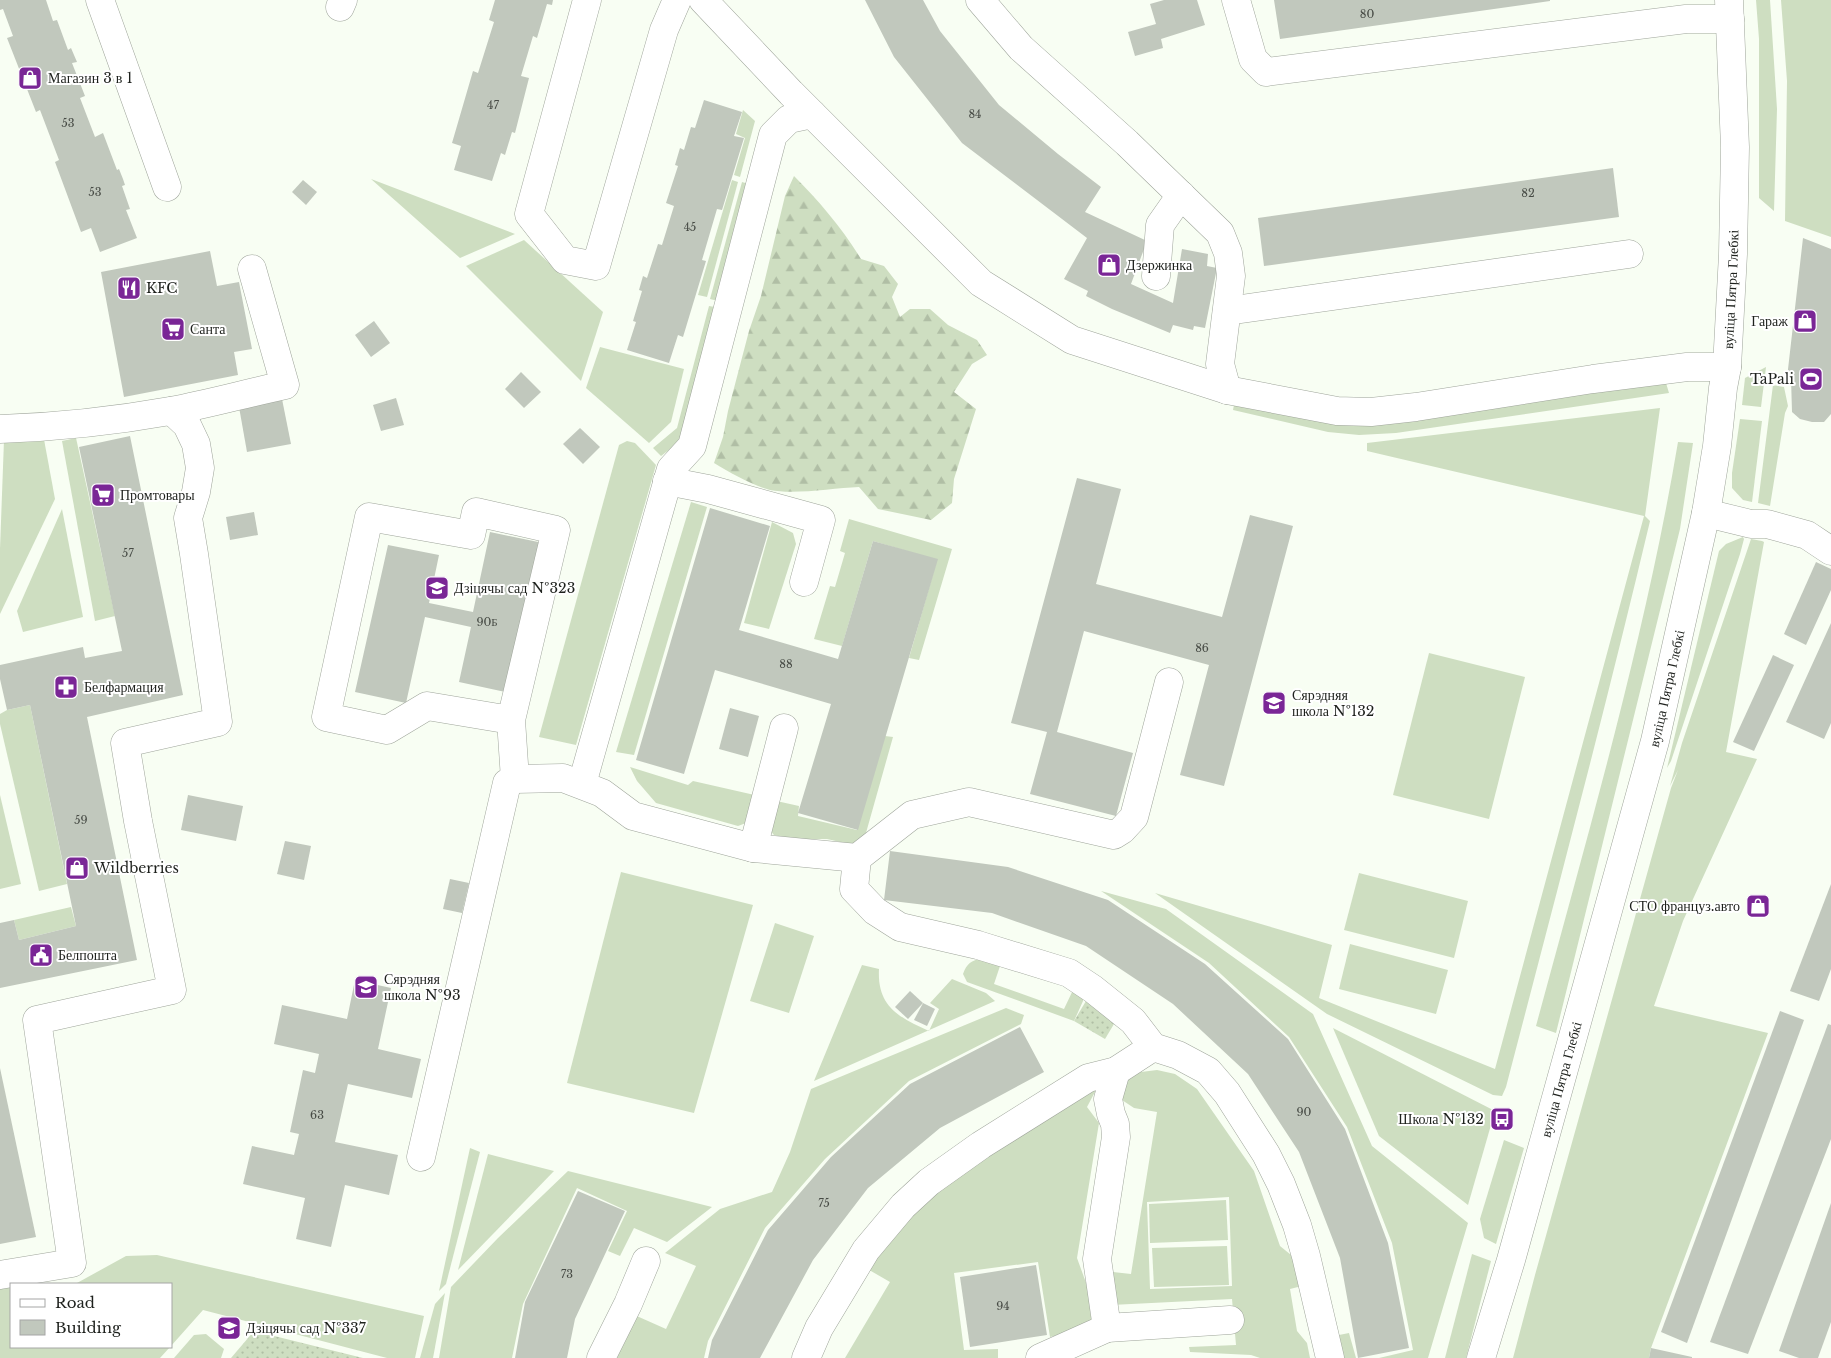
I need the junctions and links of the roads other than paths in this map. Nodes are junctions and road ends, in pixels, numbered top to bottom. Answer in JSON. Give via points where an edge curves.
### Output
{"nodes":[{"id":1,"x":100,"y":0,"type":"edge"},
{"id":2,"x":587,"y":0,"type":"edge"},
{"id":3,"x":677,"y":0,"type":"edge"},
{"id":4,"x":703,"y":0,"type":"edge"},
{"id":5,"x":980,"y":0,"type":"edge"},
{"id":6,"x":1236,"y":0,"type":"edge"},
{"id":7,"x":1730,"y":9,"type":"edge"},
{"id":8,"x":812,"y":114,"type":"junction"},
{"id":9,"x":167,"y":187,"type":"dead end"},
{"id":10,"x":1181,"y":195,"type":"junction"},
{"id":11,"x":1629,"y":254,"type":"dead end"},
{"id":12,"x":252,"y":269,"type":"dead end"},
{"id":13,"x":1156,"y":276,"type":"dead end"},
{"id":14,"x":1227,"y":311,"type":"junction"},
{"id":15,"x":1727,"y":367,"type":"junction"},
{"id":16,"x":1227,"y":390,"type":"junction"},
{"id":17,"x":172,"y":411,"type":"junction"},
{"id":18,"x":0,"y":429,"type":"edge"},
{"id":19,"x":667,"y":481,"type":"junction"},
{"id":20,"x":1706,"y":513,"type":"junction"},
{"id":21,"x":1831,"y":551,"type":"edge"},
{"id":22,"x":804,"y":582,"type":"dead end"},
{"id":23,"x":1169,"y":682,"type":"dead end"},
{"id":24,"x":511,"y":720,"type":"junction"},
{"id":25,"x":784,"y":728,"type":"dead end"},
{"id":26,"x":515,"y":779,"type":"junction"},
{"id":27,"x":582,"y":784,"type":"junction"},
{"id":28,"x":753,"y":848,"type":"junction"},
{"id":29,"x":857,"y":858,"type":"junction"},
{"id":30,"x":1153,"y":1047,"type":"junction"},
{"id":31,"x":1116,"y":1071,"type":"junction"},
{"id":32,"x":421,"y":1157,"type":"dead end"},
{"id":33,"x":646,"y":1262,"type":"dead end"},
{"id":34,"x":0,"y":1276,"type":"edge"},
{"id":35,"x":1230,"y":1320,"type":"dead end"},
{"id":36,"x":1107,"y":1328,"type":"junction"},
{"id":37,"x":601,"y":1358,"type":"edge"},
{"id":38,"x":806,"y":1358,"type":"edge"},
{"id":39,"x":1040,"y":1358,"type":"edge"},
{"id":40,"x":1330,"y":1358,"type":"edge"},
{"id":41,"x":1481,"y":1358,"type":"edge"}],
"edges":[{"from":1,"to":9,"type":"main road"},
{"from":2,"to":3,"type":"main road","via":[[529,214],[565,260],[596,266],[664,30]]},
{"from":4,"to":8,"type":"main road"},
{"from":5,"to":10,"type":"main road","via":[[1021,48]]},
{"from":6,"to":7,"type":"main road","via":[[1253,59],[1266,72],[1686,19]]},
{"from":7,"to":15,"type":"main road","name":"вуліца Пятра Глебкі","via":[[1735,147]]},
{"from":8,"to":16,"type":"main road","via":[[981,283],[1072,340]]},
{"from":8,"to":19,"type":"main road","via":[[789,119],[774,135],[692,446],[671,469]]},
{"from":10,"to":13,"type":"main road","via":[[1160,225]]},
{"from":10,"to":14,"type":"main road","via":[[1220,233],[1228,253],[1231,276]]},
{"from":11,"to":14,"type":"main road"},
{"from":12,"to":17,"type":"main road","via":[[285,384]]},
{"from":14,"to":16,"type":"main road","via":[[1220,364]]},
{"from":15,"to":16,"type":"main road","via":[[1687,367],[1371,412],[1337,411]]},
{"from":15,"to":20,"type":"main road","name":"вуліца Пятра Глебкі"},
{"from":17,"to":18,"type":"main road","via":[[47,427]]},
{"from":17,"to":34,"type":"main road","via":[[187,425],[196,444],[200,468],[188,518],[218,722],[124,743],[172,990],[37,1020],[72,1263]]},
{"from":19,"to":22,"type":"main road","via":[[821,520]]},
{"from":19,"to":27,"type":"main road"},
{"from":20,"to":21,"type":"main road","via":[[1806,535]]},
{"from":20,"to":41,"type":"main road","name":"вуліца Пятра Глебкі","via":[[1655,741]]},
{"from":23,"to":29,"type":"main road","via":[[1134,817],[1114,835],[969,802],[912,815]]},
{"from":24,"to":24,"type":"main road","via":[[556,530],[476,512],[471,535],[370,517],[326,717],[387,730],[426,706]]},
{"from":24,"to":26,"type":"main road"},
{"from":25,"to":28,"type":"main road"},
{"from":26,"to":27,"type":"main road","via":[[563,778]]},
{"from":26,"to":32,"type":"main road","via":[[508,783]]},
{"from":27,"to":28,"type":"main road","via":[[602,793],[633,816]]},
{"from":28,"to":29,"type":"main road"},
{"from":29,"to":30,"type":"main road","via":[[854,889],[875,911],[900,926],[978,945],[1069,973],[1133,1021]]},
{"from":30,"to":31,"type":"main road"},
{"from":30,"to":40,"type":"main road","via":[[1178,1055],[1208,1071],[1227,1093],[1266,1154],[1297,1225]]},
{"from":31,"to":36,"type":"main road","via":[[1108,1099],[1116,1137],[1097,1259]]},
{"from":31,"to":38,"type":"main road","via":[[1088,1078],[1029,1114],[954,1162],[903,1206],[862,1256],[819,1328]]},
{"from":33,"to":37,"type":"main road"},
{"from":35,"to":36,"type":"main road"},
{"from":36,"to":39,"type":"main road"}]}
